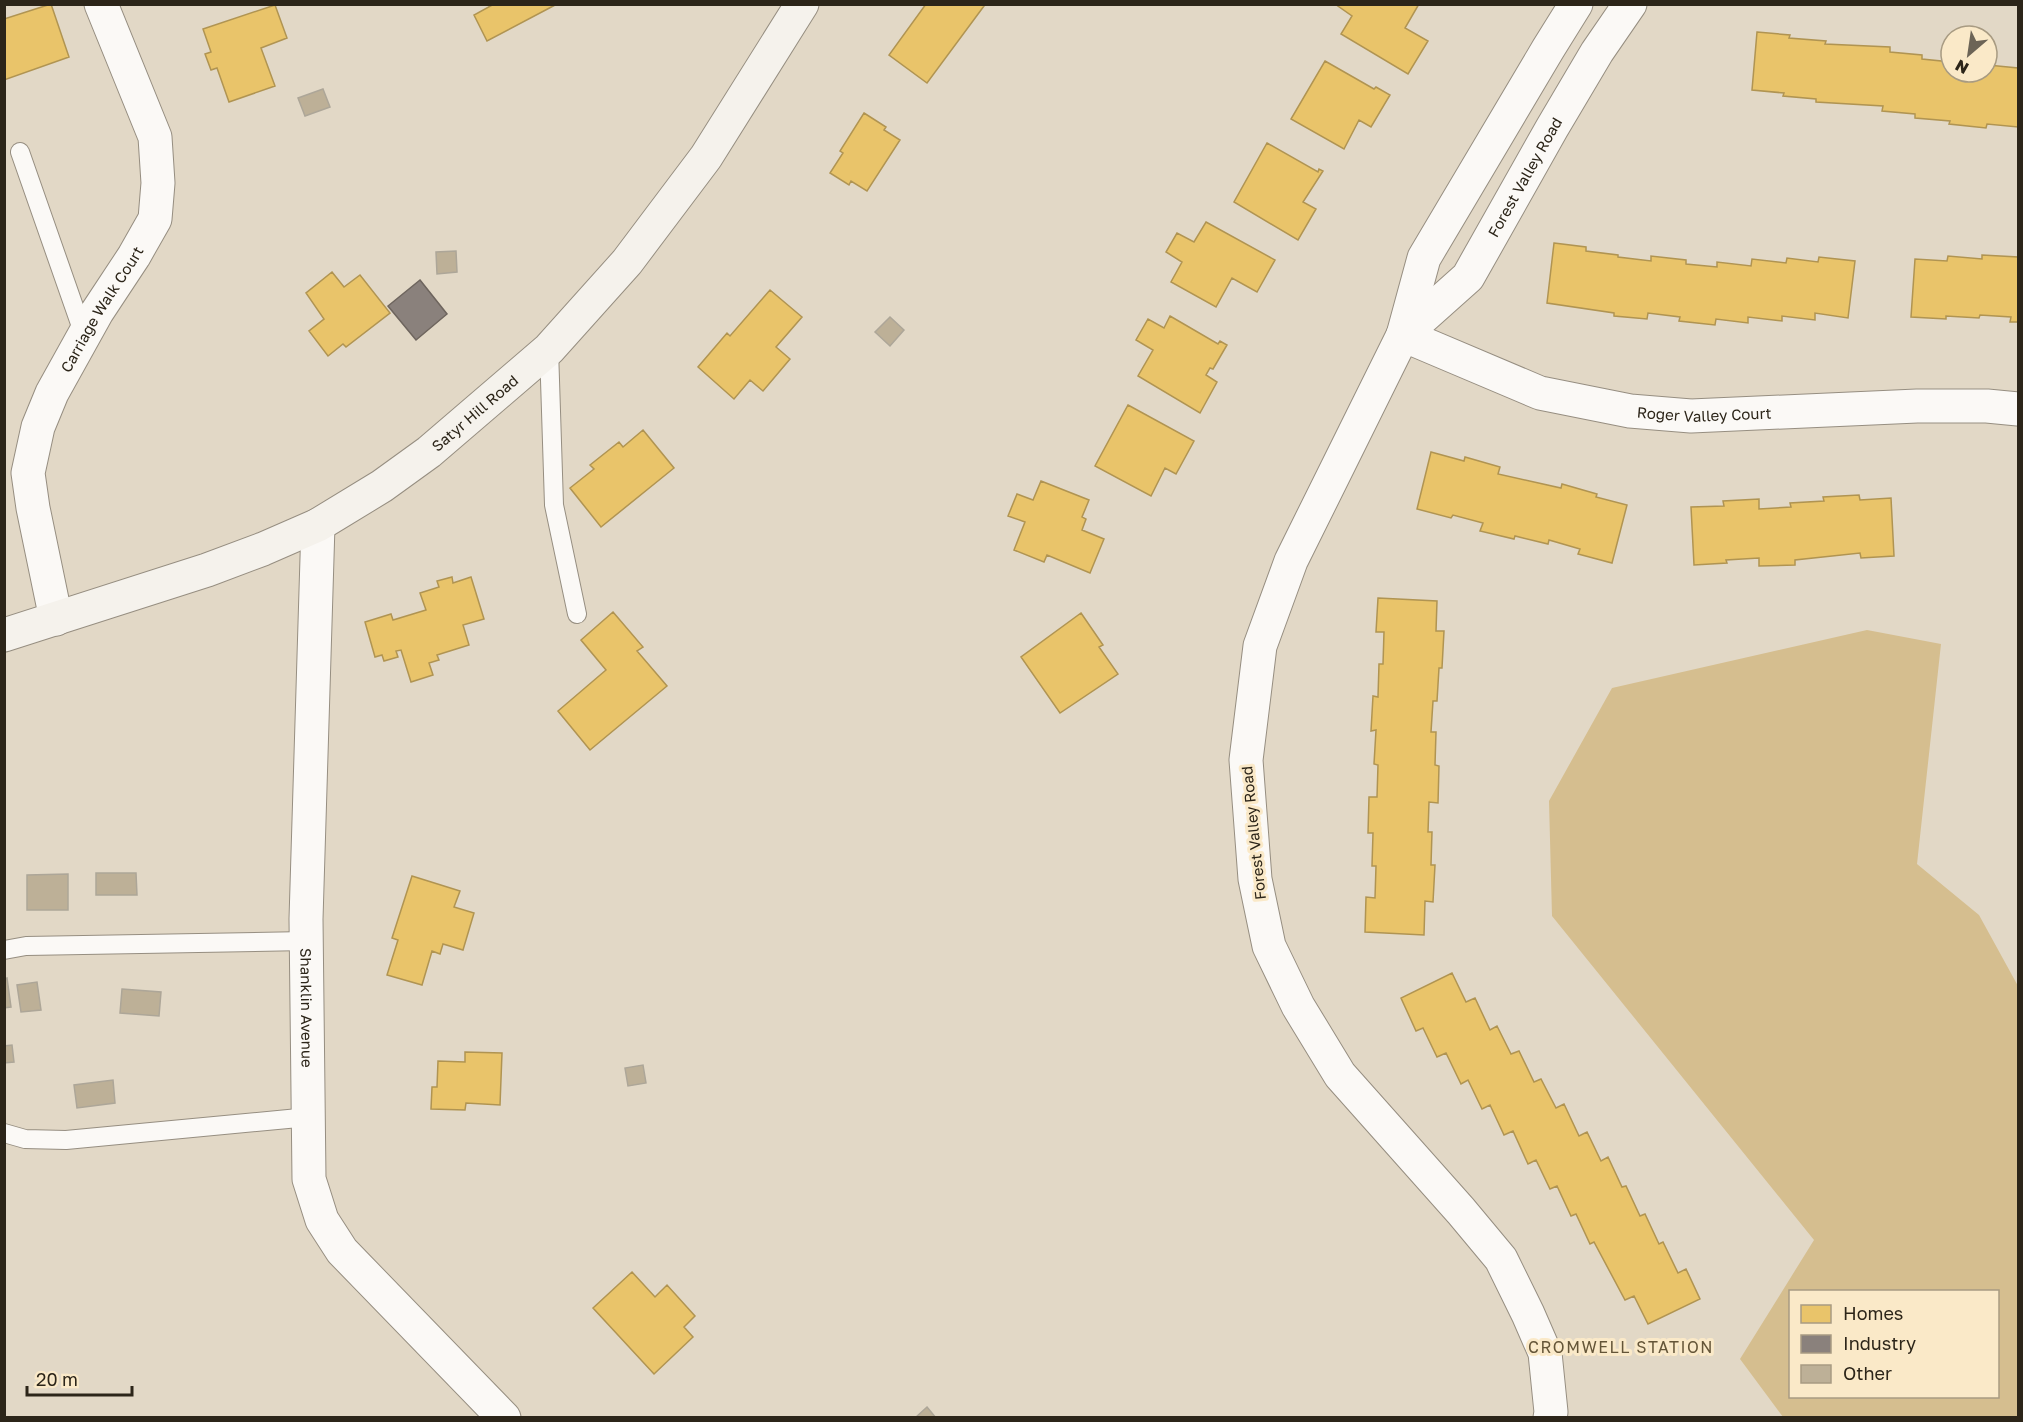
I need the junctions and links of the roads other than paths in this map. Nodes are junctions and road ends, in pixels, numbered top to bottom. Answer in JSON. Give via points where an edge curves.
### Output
{"nodes":[{"id":1,"x":101,"y":4,"type":"edge"},
{"id":2,"x":802,"y":4,"type":"edge"},
{"id":3,"x":1576,"y":4,"type":"edge"},
{"id":4,"x":1630,"y":4,"type":"edge"},
{"id":5,"x":20,"y":152,"type":"dead end"},
{"id":6,"x":84,"y":335,"type":"junction"},
{"id":7,"x":1403,"y":335,"type":"junction"},
{"id":8,"x":549,"y":349,"type":"junction"},
{"id":9,"x":2019,"y":409,"type":"edge"},
{"id":10,"x":318,"y":525,"type":"junction"},
{"id":11,"x":577,"y":614,"type":"dead end"},
{"id":12,"x":56,"y":618,"type":"junction"},
{"id":13,"x":4,"y":635,"type":"edge"},
{"id":14,"x":306,"y":941,"type":"junction"},
{"id":15,"x":4,"y":950,"type":"edge"},
{"id":16,"x":309,"y":1117,"type":"junction"},
{"id":17,"x":4,"y":1133,"type":"edge"},
{"id":18,"x":504,"y":1418,"type":"edge"},
{"id":19,"x":1550,"y":1418,"type":"edge"}],
"edges":[{"from":1,"to":6,"type":"street","name":"Carriage Walk Court","via":[[154,137],[158,183],[155,219]]},
{"from":2,"to":8,"type":"street","name":"Satyr Hill Road","via":[[681,193],[627,262]]},
{"from":3,"to":7,"type":"street","name":"Forest Valley Road","via":[[1424,258]]},
{"from":4,"to":7,"type":"street","name":"Forest Valley Road","via":[[1597,52],[1468,277]]},
{"from":5,"to":6,"type":"lane"},
{"from":6,"to":12,"type":"street","name":"Carriage Walk Court","via":[[48,401],[28,473]]},
{"from":7,"to":9,"type":"street","name":"Roger Valley Court","via":[[1540,393],[1630,411],[1691,416],[1917,406]]},
{"from":7,"to":19,"type":"street","name":"Forest Valley Road","via":[[1291,561],[1260,646],[1246,760],[1255,879],[1269,946],[1298,1006],[1340,1075],[1501,1259],[1545,1353]]},
{"from":8,"to":10,"type":"street","name":"Satyr Hill Road","via":[[429,452]]},
{"from":8,"to":11,"type":"lane","via":[[554,505]]},
{"from":10,"to":12,"type":"street","name":"Satyr Hill Road","via":[[207,570]]},
{"from":10,"to":14,"type":"street","name":"Shanklin Avenue"},
{"from":12,"to":13,"type":"street","name":"Satyr Hill Road"},
{"from":14,"to":15,"type":"lane","via":[[26,946]]},
{"from":14,"to":16,"type":"street","name":"Shanklin Avenue"},
{"from":16,"to":17,"type":"lane","via":[[66,1140],[25,1139]]},
{"from":16,"to":18,"type":"street","name":"Shanklin Avenue","via":[[309,1179],[322,1220],[342,1251]]}]}
